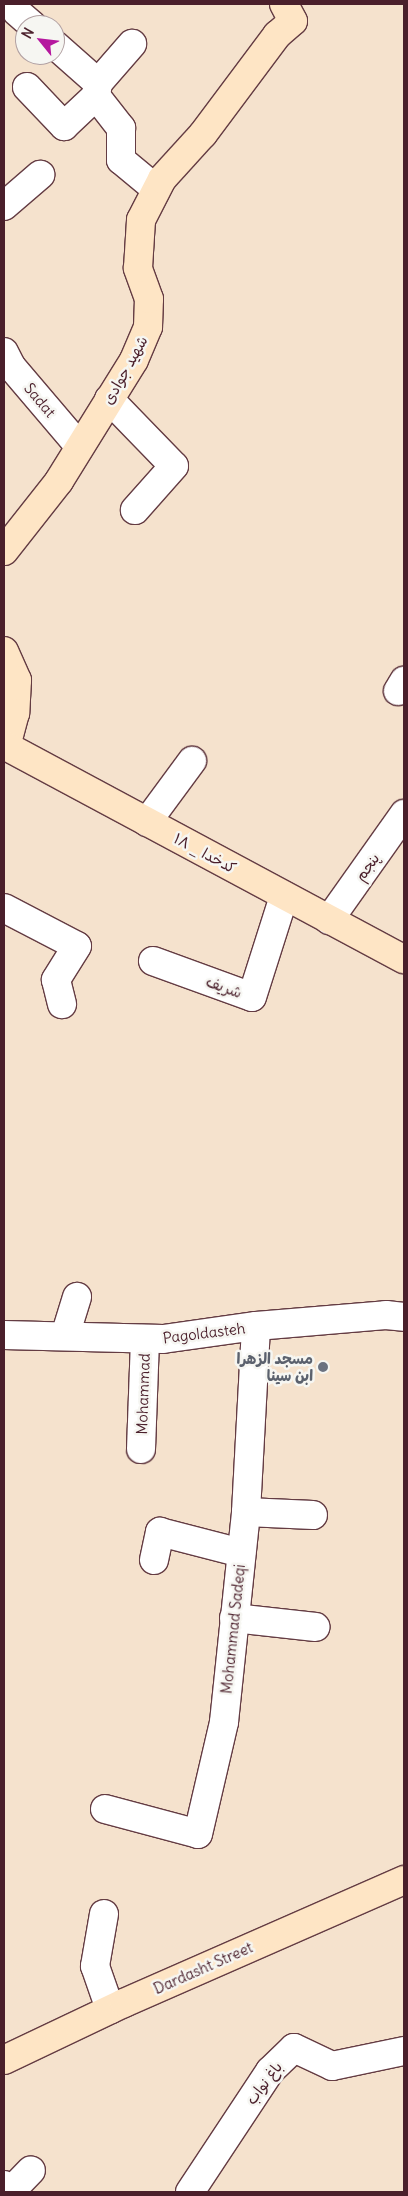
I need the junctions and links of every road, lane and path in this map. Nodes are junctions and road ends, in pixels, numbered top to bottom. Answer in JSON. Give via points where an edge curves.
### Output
{"nodes":[{"id":1,"x":293,"y":10,"type":"edge"},
{"id":2,"x":132,"y":44,"type":"dead end"},
{"id":3,"x":65,"y":56,"type":"edge"},
{"id":4,"x":27,"y":87,"type":"dead end"},
{"id":5,"x":97,"y":90,"type":"junction"},
{"id":6,"x":40,"y":175,"type":"dead end"},
{"id":7,"x":156,"y":189,"type":"junction"},
{"id":8,"x":4,"y":206,"type":"edge"},
{"id":9,"x":6,"y":363,"type":"edge"},
{"id":10,"x":109,"y":399,"type":"junction"},
{"id":11,"x":80,"y":447,"type":"junction"},
{"id":12,"x":136,"y":510,"type":"dead end"},
{"id":13,"x":4,"y":550,"type":"edge"},
{"id":14,"x":4,"y":651,"type":"edge"},
{"id":15,"x":5,"y":748,"type":"edge"},
{"id":16,"x":192,"y":761,"type":"dead end"},
{"id":17,"x":404,"y":814,"type":"edge"},
{"id":18,"x":147,"y":822,"type":"junction"},
{"id":19,"x":284,"y":896,"type":"junction"},
{"id":20,"x":4,"y":908,"type":"edge"},
{"id":21,"x":329,"y":920,"type":"junction"},
{"id":22,"x":404,"y":959,"type":"edge"},
{"id":23,"x":152,"y":961,"type":"dead end"},
{"id":24,"x":62,"y":1004,"type":"dead end"},
{"id":25,"x":77,"y":1297,"type":"dead end"},
{"id":26,"x":404,"y":1317,"type":"edge"},
{"id":27,"x":256,"y":1326,"type":"junction"},
{"id":28,"x":4,"y":1335,"type":"edge"},
{"id":29,"x":65,"y":1336,"type":"junction"},
{"id":30,"x":144,"y":1339,"type":"junction"},
{"id":31,"x":141,"y":1450,"type":"dead end"},
{"id":32,"x":246,"y":1512,"type":"junction"},
{"id":33,"x":313,"y":1515,"type":"dead end"},
{"id":34,"x":241,"y":1552,"type":"junction"},
{"id":35,"x":154,"y":1560,"type":"dead end"},
{"id":36,"x":234,"y":1618,"type":"junction"},
{"id":37,"x":316,"y":1627,"type":"dead end"},
{"id":38,"x":105,"y":1809,"type":"dead end"},
{"id":39,"x":404,"y":1880,"type":"edge"},
{"id":40,"x":104,"y":1914,"type":"dead end"},
{"id":41,"x":110,"y":2010,"type":"junction"},
{"id":42,"x":404,"y":2050,"type":"edge"},
{"id":43,"x":4,"y":2060,"type":"edge"},
{"id":44,"x":31,"y":2170,"type":"dead end"},
{"id":45,"x":4,"y":2185,"type":"edge"},
{"id":46,"x":190,"y":2192,"type":"edge"}],
"edges":[{"from":1,"to":7,"type":"street","name":"شهید جوادی"},
{"from":2,"to":5,"type":"street"},
{"from":3,"to":5,"type":"street"},
{"from":4,"to":5,"type":"street","via":[[64,126]]},
{"from":5,"to":7,"type":"street","via":[[121,128],[121,160]]},
{"from":6,"to":8,"type":"street"},
{"from":7,"to":10,"type":"street","name":"شهید جوادی","via":[[141,220],[138,268],[149,299],[148,327],[134,360]]},
{"from":9,"to":11,"type":"street","name":"Sadat"},
{"from":10,"to":11,"type":"street","name":"شهید جوادی"},
{"from":10,"to":12,"type":"street","via":[[174,466]]},
{"from":11,"to":13,"type":"street","name":"شهید جوادی","via":[[59,481]]},
{"from":14,"to":15,"type":"street","via":[[17,680],[15,713]]},
{"from":15,"to":18,"type":"street","name":"۱۸ _ کدخدا"},
{"from":16,"to":18,"type":"street"},
{"from":17,"to":21,"type":"street","name":"پنجم"},
{"from":18,"to":19,"type":"street","name":"۱۸ _ کدخدا"},
{"from":19,"to":21,"type":"street","name":"۱۸ _ کدخدا"},
{"from":19,"to":23,"type":"street","name":"شریف","via":[[252,997]]},
{"from":20,"to":24,"type":"street","via":[[77,946],[56,980]]},
{"from":21,"to":22,"type":"street","name":"۱۸ _ کدخدا"},
{"from":25,"to":29,"type":"street"},
{"from":26,"to":27,"type":"street","name":"Pagoldasteh","via":[[386,1315]]},
{"from":27,"to":30,"type":"street","name":"Pagoldasteh"},
{"from":27,"to":32,"type":"street","name":"Mohammad Sadeqi"},
{"from":28,"to":29,"type":"street","name":"Pagoldasteh"},
{"from":29,"to":30,"type":"street","name":"Pagoldasteh"},
{"from":30,"to":31,"type":"street","name":"Mohammad"},
{"from":32,"to":33,"type":"street"},
{"from":32,"to":34,"type":"street","name":"Mohammad Sadeqi"},
{"from":34,"to":35,"type":"street","via":[[160,1532]]},
{"from":34,"to":36,"type":"street","name":"Mohammad Sadeqi"},
{"from":36,"to":37,"type":"street"},
{"from":36,"to":38,"type":"street","name":"Mohammad Sadeqi","via":[[224,1722],[198,1834]]},
{"from":39,"to":41,"type":"street","name":"Dardasht Street"},
{"from":40,"to":41,"type":"street","via":[[95,1966]]},
{"from":41,"to":43,"type":"street","name":"Dardasht Street"},
{"from":42,"to":46,"type":"street","name":"باغ نواب","via":[[332,2066],[294,2048],[270,2071]]},
{"from":44,"to":45,"type":"street","via":[[10,2192]]}]}
